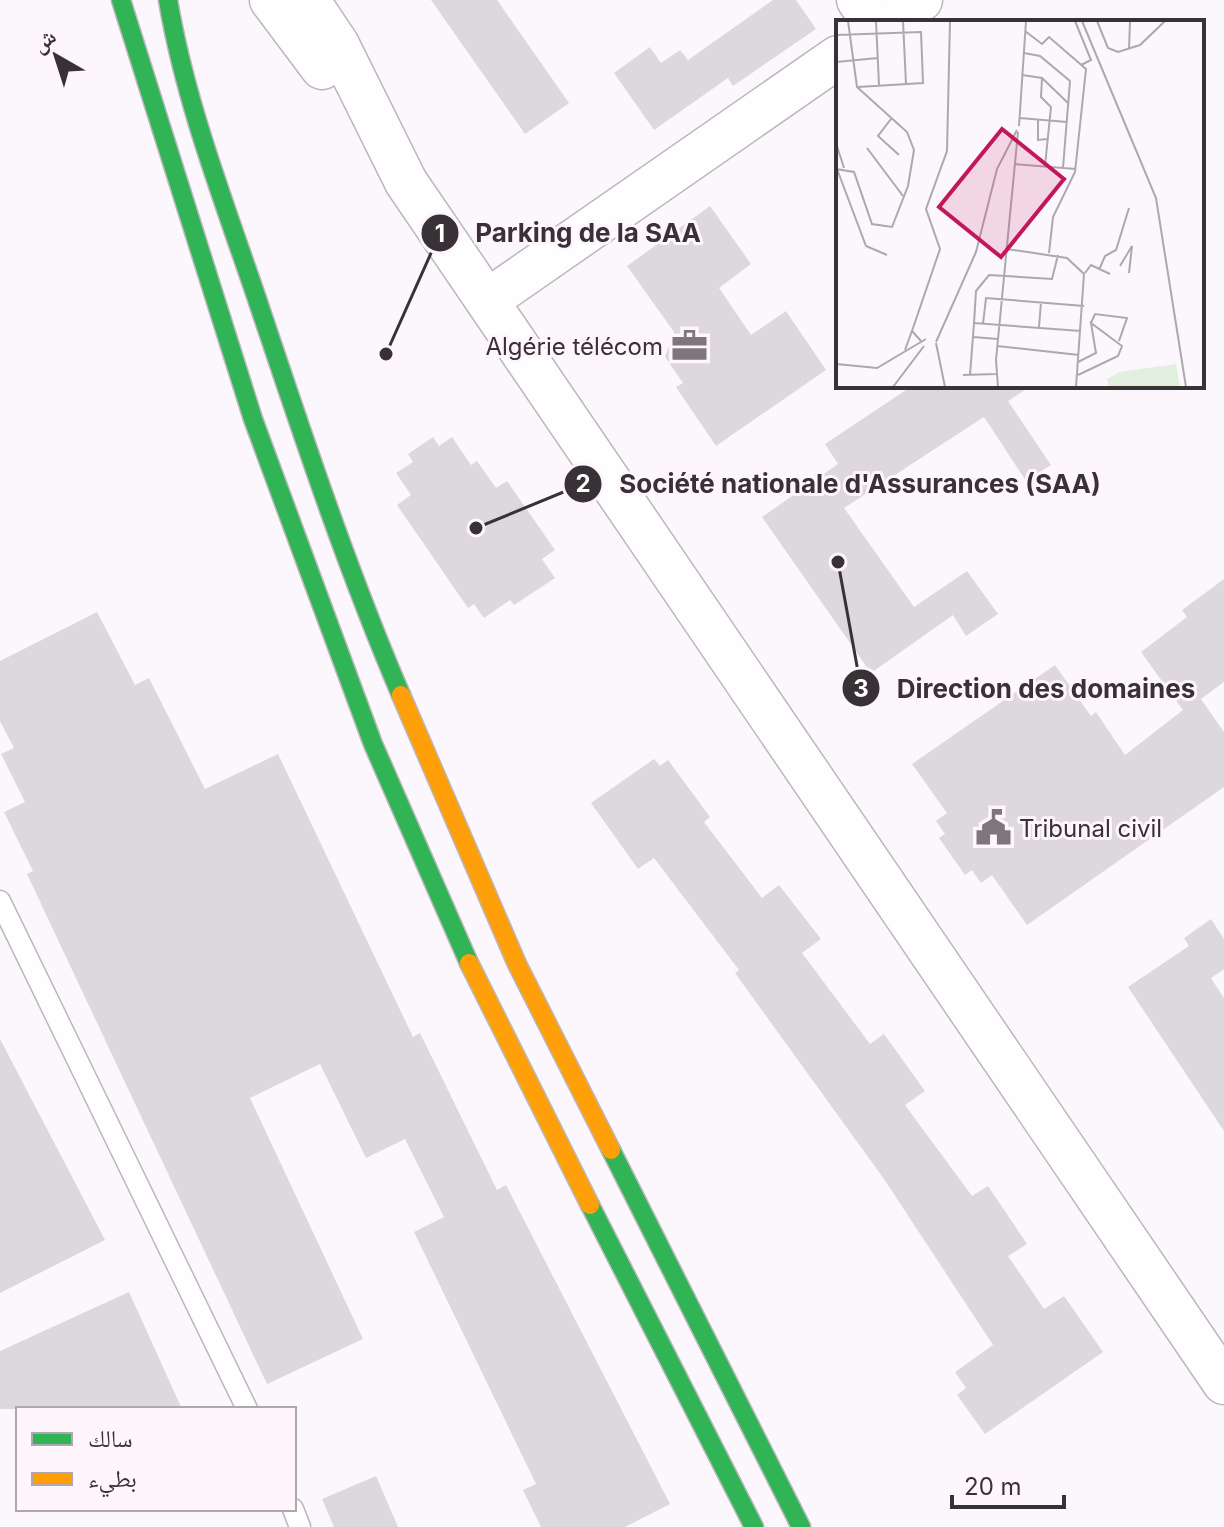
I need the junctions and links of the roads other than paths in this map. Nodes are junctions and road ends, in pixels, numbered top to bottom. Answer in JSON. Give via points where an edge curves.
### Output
{"nodes":[{"id":1,"x":121,"y":0,"type":"edge"},
{"id":2,"x":271,"y":0,"type":"edge"},
{"id":3,"x":308,"y":0,"type":"edge"},
{"id":4,"x":858,"y":0,"type":"edge"},
{"id":5,"x":921,"y":0,"type":"edge"},
{"id":6,"x":168,"y":3,"type":"edge"},
{"id":7,"x":872,"y":20,"type":"edge"},
{"id":8,"x":892,"y":20,"type":"edge"},
{"id":9,"x":836,"y":58,"type":"edge"},
{"id":10,"x":406,"y":182,"type":"junction"},
{"id":11,"x":488,"y":300,"type":"junction"},
{"id":12,"x":0,"y":901,"type":"edge"},
{"id":13,"x":1223,"y":1380,"type":"edge"},
{"id":14,"x":246,"y":1407,"type":"edge"},
{"id":15,"x":754,"y":1527,"type":"edge"},
{"id":16,"x":801,"y":1527,"type":"edge"}],
"edges":[{"from":1,"to":15,"type":"main road","via":[[253,419],[373,744],[477,982]]},
{"from":2,"to":10,"type":"street"},
{"from":3,"to":10,"type":"street","via":[[338,45]]},
{"from":4,"to":7,"type":"street"},
{"from":5,"to":8,"type":"street"},
{"from":6,"to":16,"type":"main road","via":[[224,202],[334,528],[412,724],[517,964]]},
{"from":9,"to":11,"type":"street"},
{"from":10,"to":11,"type":"street"},
{"from":11,"to":13,"type":"street"},
{"from":12,"to":14,"type":"lane"}]}
